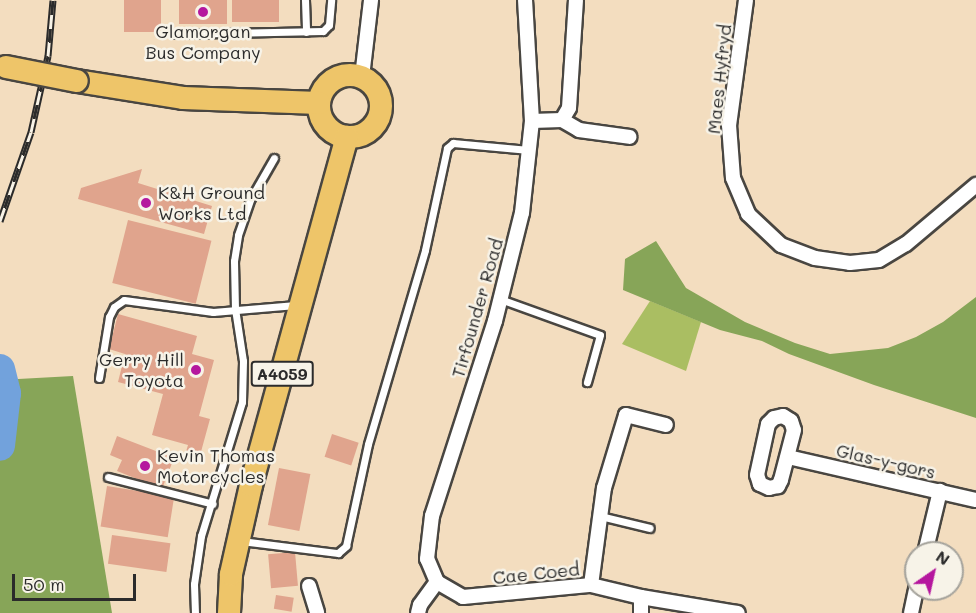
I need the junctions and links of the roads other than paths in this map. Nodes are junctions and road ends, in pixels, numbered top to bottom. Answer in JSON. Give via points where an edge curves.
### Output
{"nodes":[{"id":1,"x":305,"y":0,"type":"edge"},
{"id":2,"x":331,"y":0,"type":"edge"},
{"id":3,"x":371,"y":0,"type":"edge"},
{"id":4,"x":525,"y":0,"type":"edge"},
{"id":5,"x":576,"y":0,"type":"edge"},
{"id":6,"x":746,"y":0,"type":"edge"},
{"id":7,"x":306,"y":32,"type":"junction"},
{"id":8,"x":176,"y":34,"type":"dead end"},
{"id":9,"x":3,"y":67,"type":"edge"},
{"id":10,"x":362,"y":77,"type":"junction"},
{"id":11,"x":319,"y":104,"type":"junction"},
{"id":12,"x":561,"y":120,"type":"junction"},
{"id":13,"x":532,"y":121,"type":"junction"},
{"id":14,"x":347,"y":137,"type":"junction"},
{"id":15,"x":630,"y":137,"type":"dead end"},
{"id":16,"x":530,"y":150,"type":"junction"},
{"id":17,"x":274,"y":158,"type":"dead end"},
{"id":18,"x":976,"y":185,"type":"edge"},
{"id":19,"x":500,"y":299,"type":"junction"},
{"id":20,"x":302,"y":304,"type":"junction"},
{"id":21,"x":235,"y":309,"type":"junction"},
{"id":22,"x":99,"y":378,"type":"dead end"},
{"id":23,"x":587,"y":382,"type":"dead end"},
{"id":24,"x":666,"y":425,"type":"dead end"},
{"id":25,"x":788,"y":457,"type":"junction"},
{"id":26,"x":108,"y":477,"type":"dead end"},
{"id":27,"x":940,"y":491,"type":"junction"},
{"id":28,"x":976,"y":500,"type":"edge"},
{"id":29,"x":213,"y":504,"type":"junction"},
{"id":30,"x":600,"y":516,"type":"junction"},
{"id":31,"x":650,"y":528,"type":"dead end"},
{"id":32,"x":238,"y":541,"type":"junction"},
{"id":33,"x":928,"y":541,"type":"edge"},
{"id":34,"x":437,"y":582,"type":"junction"},
{"id":35,"x":591,"y":585,"type":"junction"},
{"id":36,"x":309,"y":586,"type":"dead end"},
{"id":37,"x":641,"y":597,"type":"junction"},
{"id":38,"x":195,"y":613,"type":"edge"},
{"id":39,"x":230,"y":613,"type":"edge"},
{"id":40,"x":317,"y":613,"type":"edge"},
{"id":41,"x":418,"y":613,"type":"edge"},
{"id":42,"x":641,"y":613,"type":"edge"},
{"id":43,"x":736,"y":613,"type":"edge"}],
"edges":[{"from":1,"to":7,"type":"lane"},
{"from":2,"to":7,"type":"lane","via":[[329,26]]},
{"from":3,"to":10,"type":"street"},
{"from":4,"to":13,"type":"street","name":"Tirfounder Road"},
{"from":5,"to":12,"type":"street","via":[[569,108]]},
{"from":6,"to":18,"type":"street","name":"Maes Hyfryd","via":[[729,125],[733,178],[748,214],[781,245],[815,258],[850,263],[879,260],[906,244]]},
{"from":7,"to":8,"type":"lane"},
{"from":9,"to":11,"type":"main road","bridge":true,"via":[[183,98]]},
{"from":10,"to":11,"type":"main road","via":[[334,79],[326,86]]},
{"from":10,"to":14,"type":"main road","via":[[381,99],[379,118],[366,133]]},
{"from":11,"to":14,"type":"main road","via":[[329,130]]},
{"from":12,"to":13,"type":"street"},
{"from":12,"to":15,"type":"street","via":[[579,130]]},
{"from":13,"to":16,"type":"street","name":"Tirfounder Road"},
{"from":14,"to":20,"type":"main road","number":"A4059"},
{"from":16,"to":19,"type":"street","name":"Tirfounder Road","via":[[522,213]]},
{"from":16,"to":32,"type":"lane","via":[[453,143],[447,148],[425,250],[368,444],[346,546],[338,553]]},
{"from":17,"to":21,"type":"lane","via":[[251,198],[238,235]]},
{"from":19,"to":23,"type":"lane","via":[[600,335]]},
{"from":19,"to":34,"type":"street","name":"Tirfounder Road","via":[[432,516],[428,559]]},
{"from":20,"to":21,"type":"lane"},
{"from":20,"to":32,"type":"main road","number":"A4059"},
{"from":21,"to":22,"type":"lane","via":[[213,312],[124,300],[109,317]]},
{"from":21,"to":29,"type":"lane","via":[[243,361],[242,402]]},
{"from":24,"to":30,"type":"street","via":[[626,415],[604,488]]},
{"from":25,"to":25,"type":"street","via":[[778,486],[760,484],[757,475],[768,424],[774,418],[783,416],[791,421],[794,430]]},
{"from":25,"to":27,"type":"street","name":"Glas-y-gors"},
{"from":26,"to":29,"type":"lane"},
{"from":27,"to":28,"type":"street","name":"Glas-y-gors"},
{"from":27,"to":33,"type":"street"},
{"from":29,"to":38,"type":"lane","via":[[201,536],[194,584]]},
{"from":30,"to":31,"type":"lane"},
{"from":30,"to":35,"type":"street"},
{"from":32,"to":39,"type":"main road","number":"A4059","via":[[231,574]]},
{"from":34,"to":35,"type":"street","name":"Cae Coed","via":[[464,597]]},
{"from":34,"to":41,"type":"street"},
{"from":35,"to":37,"type":"street","name":"Cae Coed"},
{"from":36,"to":40,"type":"street"},
{"from":37,"to":42,"type":"street"},
{"from":37,"to":43,"type":"street","name":"Cae Coed"}]}
